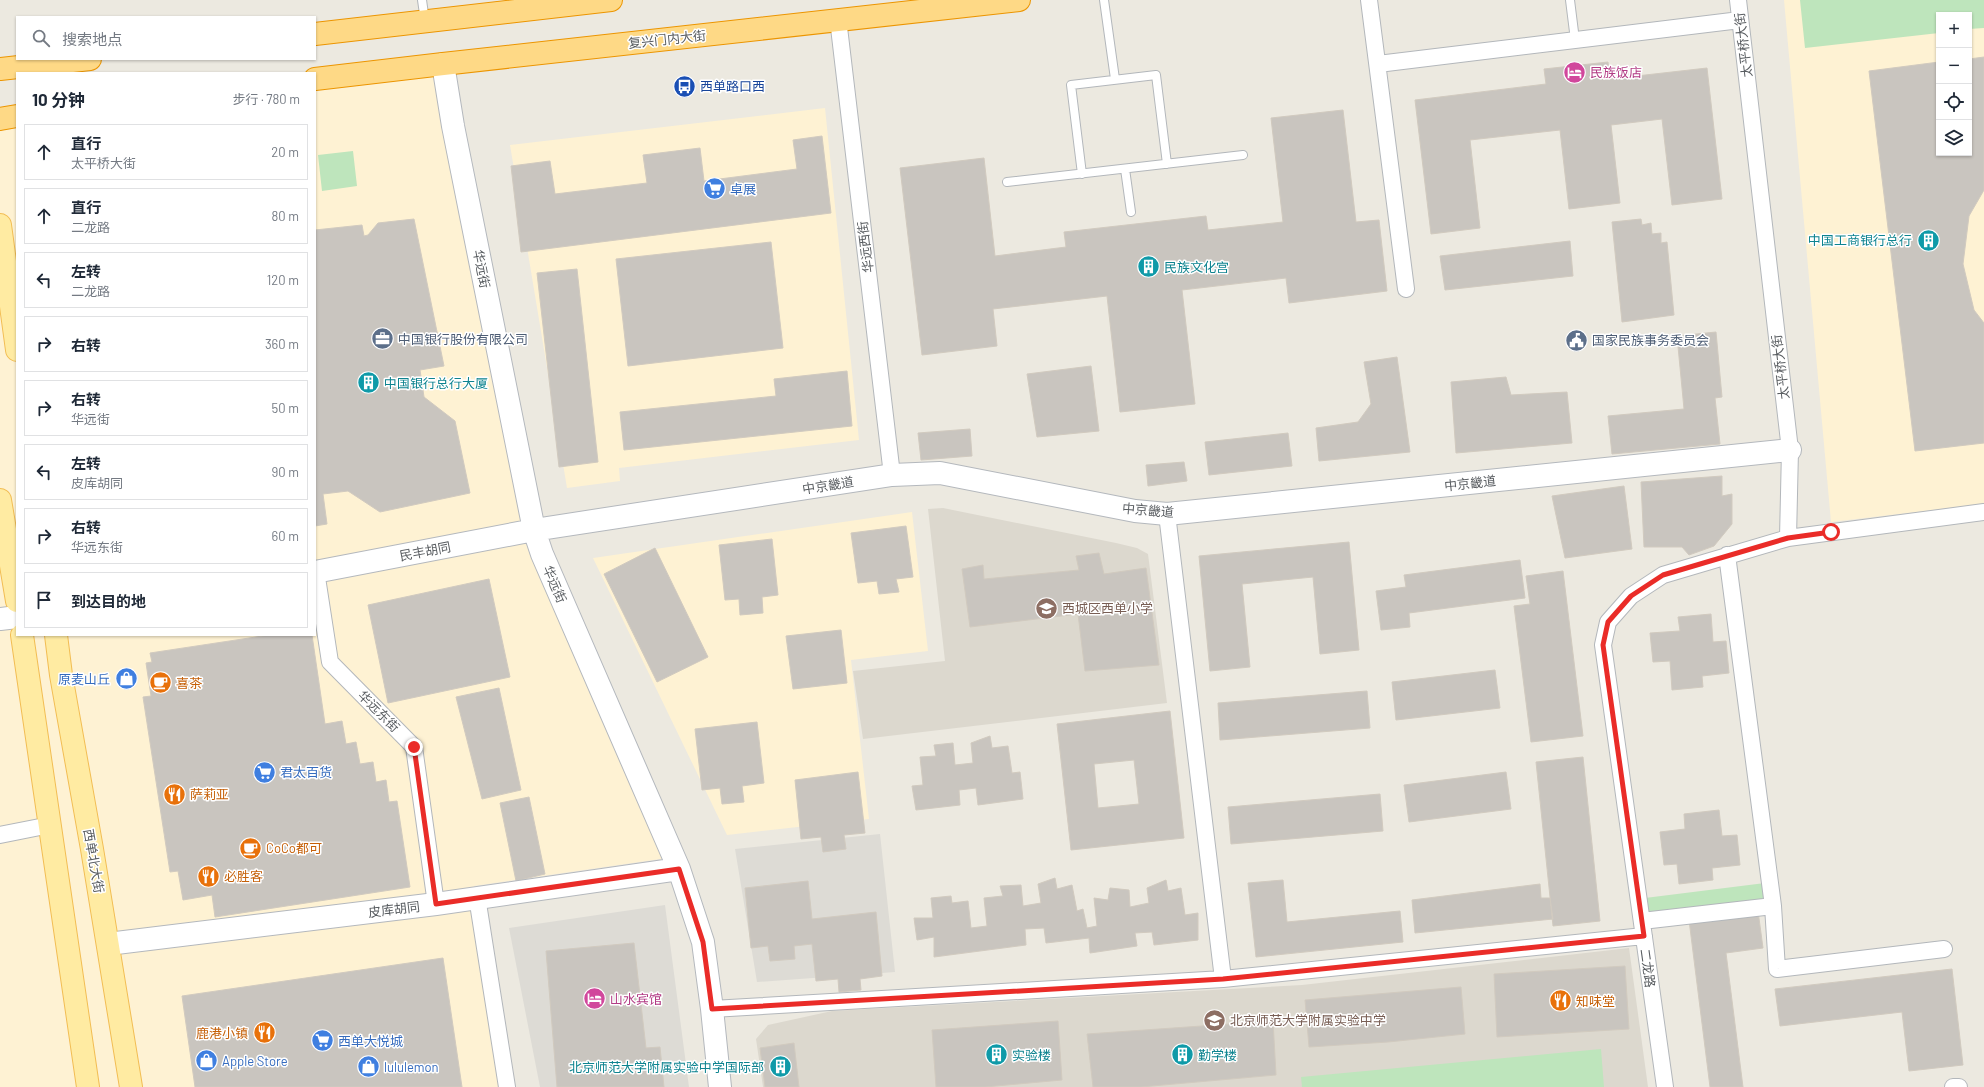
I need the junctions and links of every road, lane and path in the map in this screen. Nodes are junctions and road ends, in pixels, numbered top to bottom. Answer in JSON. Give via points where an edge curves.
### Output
{"nodes":[{"id":1,"x":422,"y":0,"type":"edge"},
{"id":2,"x":611,"y":0,"type":"edge"},
{"id":3,"x":1019,"y":0,"type":"edge"},
{"id":4,"x":1104,"y":0,"type":"edge"},
{"id":5,"x":1369,"y":0,"type":"edge"},
{"id":6,"x":1570,"y":0,"type":"edge"},
{"id":7,"x":1738,"y":0,"type":"edge"},
{"id":8,"x":838,"y":19,"type":"junction"},
{"id":9,"x":1740,"y":20,"type":"junction"},
{"id":10,"x":425,"y":22,"type":"junction"},
{"id":11,"x":316,"y":34,"type":"edge"},
{"id":12,"x":1575,"y":40,"type":"junction"},
{"id":13,"x":81,"y":60,"type":"edge"},
{"id":14,"x":443,"y":64,"type":"junction"},
{"id":15,"x":1378,"y":64,"type":"junction"},
{"id":16,"x":0,"y":69,"type":"edge"},
{"id":17,"x":316,"y":79,"type":"edge"},
{"id":18,"x":1115,"y":79,"type":"junction"},
{"id":19,"x":16,"y":116,"type":"edge"},
{"id":20,"x":0,"y":118,"type":"edge"},
{"id":21,"x":1243,"y":155,"type":"dead end"},
{"id":22,"x":1167,"y":164,"type":"junction"},
{"id":23,"x":1125,"y":169,"type":"junction"},
{"id":24,"x":1082,"y":174,"type":"junction"},
{"id":25,"x":1007,"y":182,"type":"dead end"},
{"id":26,"x":1131,"y":212,"type":"dead end"},
{"id":27,"x":0,"y":225,"type":"edge"},
{"id":28,"x":1406,"y":289,"type":"dead end"},
{"id":29,"x":16,"y":343,"type":"edge"},
{"id":30,"x":1790,"y":450,"type":"junction"},
{"id":31,"x":892,"y":475,"type":"junction"},
{"id":32,"x":0,"y":500,"type":"edge"},
{"id":33,"x":1984,"y":512,"type":"edge"},
{"id":34,"x":1167,"y":514,"type":"junction"},
{"id":35,"x":534,"y":530,"type":"junction"},
{"id":36,"x":1788,"y":538,"type":"junction"},
{"id":37,"x":1727,"y":555,"type":"junction"},
{"id":38,"x":316,"y":572,"type":"edge"},
{"id":39,"x":16,"y":595,"type":"edge"},
{"id":40,"x":16,"y":618,"type":"edge"},
{"id":41,"x":0,"y":619,"type":"edge"},
{"id":42,"x":22,"y":636,"type":"edge"},
{"id":43,"x":56,"y":636,"type":"edge"},
{"id":44,"x":50,"y":825,"type":"junction"},
{"id":45,"x":0,"y":835,"type":"edge"},
{"id":46,"x":679,"y":869,"type":"junction"},
{"id":47,"x":477,"y":897,"type":"junction"},
{"id":48,"x":436,"y":904,"type":"junction"},
{"id":49,"x":1773,"y":906,"type":"junction"},
{"id":50,"x":1643,"y":929,"type":"junction"},
{"id":51,"x":108,"y":944,"type":"junction"},
{"id":52,"x":1944,"y":949,"type":"dead end"},
{"id":53,"x":1223,"y":979,"type":"junction"},
{"id":54,"x":712,"y":1009,"type":"junction"},
{"id":55,"x":88,"y":1087,"type":"edge"},
{"id":56,"x":131,"y":1087,"type":"edge"},
{"id":57,"x":508,"y":1087,"type":"edge"},
{"id":58,"x":720,"y":1087,"type":"edge"},
{"id":59,"x":1665,"y":1087,"type":"edge"},
{"id":60,"x":1953,"y":1087,"type":"edge"},
{"id":61,"x":1959,"y":1087,"type":"edge"}],
"edges":[{"from":1,"to":10,"type":"lane"},
{"from":2,"to":10,"type":"highway"},
{"from":3,"to":8,"type":"highway","name":"复兴门内大街"},
{"from":4,"to":18,"type":"lane"},
{"from":5,"to":15,"type":"street"},
{"from":6,"to":12,"type":"lane"},
{"from":7,"to":9,"type":"street","name":"太平桥大街"},
{"from":8,"to":14,"type":"highway","name":"复兴门内大街"},
{"from":8,"to":31,"type":"street","name":"华远西街"},
{"from":9,"to":12,"type":"street"},
{"from":9,"to":30,"type":"street","name":"太平桥大街"},
{"from":10,"to":11,"type":"highway"},
{"from":12,"to":15,"type":"street"},
{"from":13,"to":16,"type":"highway"},
{"from":14,"to":17,"type":"highway","name":"复兴门内大街"},
{"from":14,"to":35,"type":"street","name":"华远街","via":[[454,133]]},
{"from":15,"to":28,"type":"street"},
{"from":18,"to":22,"type":"lane","via":[[1156,75]]},
{"from":18,"to":24,"type":"lane","via":[[1071,84]]},
{"from":19,"to":20,"type":"highway"},
{"from":21,"to":22,"type":"lane"},
{"from":22,"to":23,"type":"lane"},
{"from":23,"to":24,"type":"lane"},
{"from":23,"to":26,"type":"lane"},
{"from":24,"to":25,"type":"lane"},
{"from":27,"to":29,"type":"main road"},
{"from":30,"to":34,"type":"street","name":"中京畿道"},
{"from":30,"to":36,"type":"street","name":"太平桥大街"},
{"from":31,"to":34,"type":"street","name":"中京畿道","via":[[940,473],[1121,508]]},
{"from":31,"to":35,"type":"street","name":"中京畿道"},
{"from":32,"to":39,"type":"main road"},
{"from":33,"to":36,"type":"street"},
{"from":34,"to":53,"type":"street"},
{"from":35,"to":38,"type":"street","name":"民丰胡同"},
{"from":35,"to":46,"type":"street","name":"华远街","via":[[542,554]]},
{"from":36,"to":37,"type":"street","name":"二龙路"},
{"from":37,"to":49,"type":"street"},
{"from":37,"to":50,"type":"street","name":"二龙路","via":[[1663,575],[1631,596],[1608,622],[1603,645]]},
{"from":38,"to":48,"type":"street","name":"华远东街","via":[[330,662],[414,747]]},
{"from":40,"to":41,"type":"street"},
{"from":42,"to":44,"type":"main road"},
{"from":43,"to":51,"type":"main road","name":"西单北大街"},
{"from":44,"to":45,"type":"street"},
{"from":44,"to":55,"type":"main road"},
{"from":46,"to":47,"type":"street","name":"皮库胡同"},
{"from":46,"to":54,"type":"street","name":"华远街","via":[[703,942]]},
{"from":47,"to":48,"type":"street","name":"皮库胡同"},
{"from":47,"to":57,"type":"street"},
{"from":48,"to":51,"type":"street","name":"皮库胡同"},
{"from":49,"to":50,"type":"street"},
{"from":49,"to":52,"type":"street","via":[[1777,969]]},
{"from":50,"to":53,"type":"street"},
{"from":50,"to":59,"type":"street","name":"二龙路"},
{"from":51,"to":56,"type":"main road","name":"西单北大街"},
{"from":53,"to":54,"type":"street"},
{"from":54,"to":58,"type":"street","name":"华远街"},
{"from":60,"to":61,"type":"street"}]}
